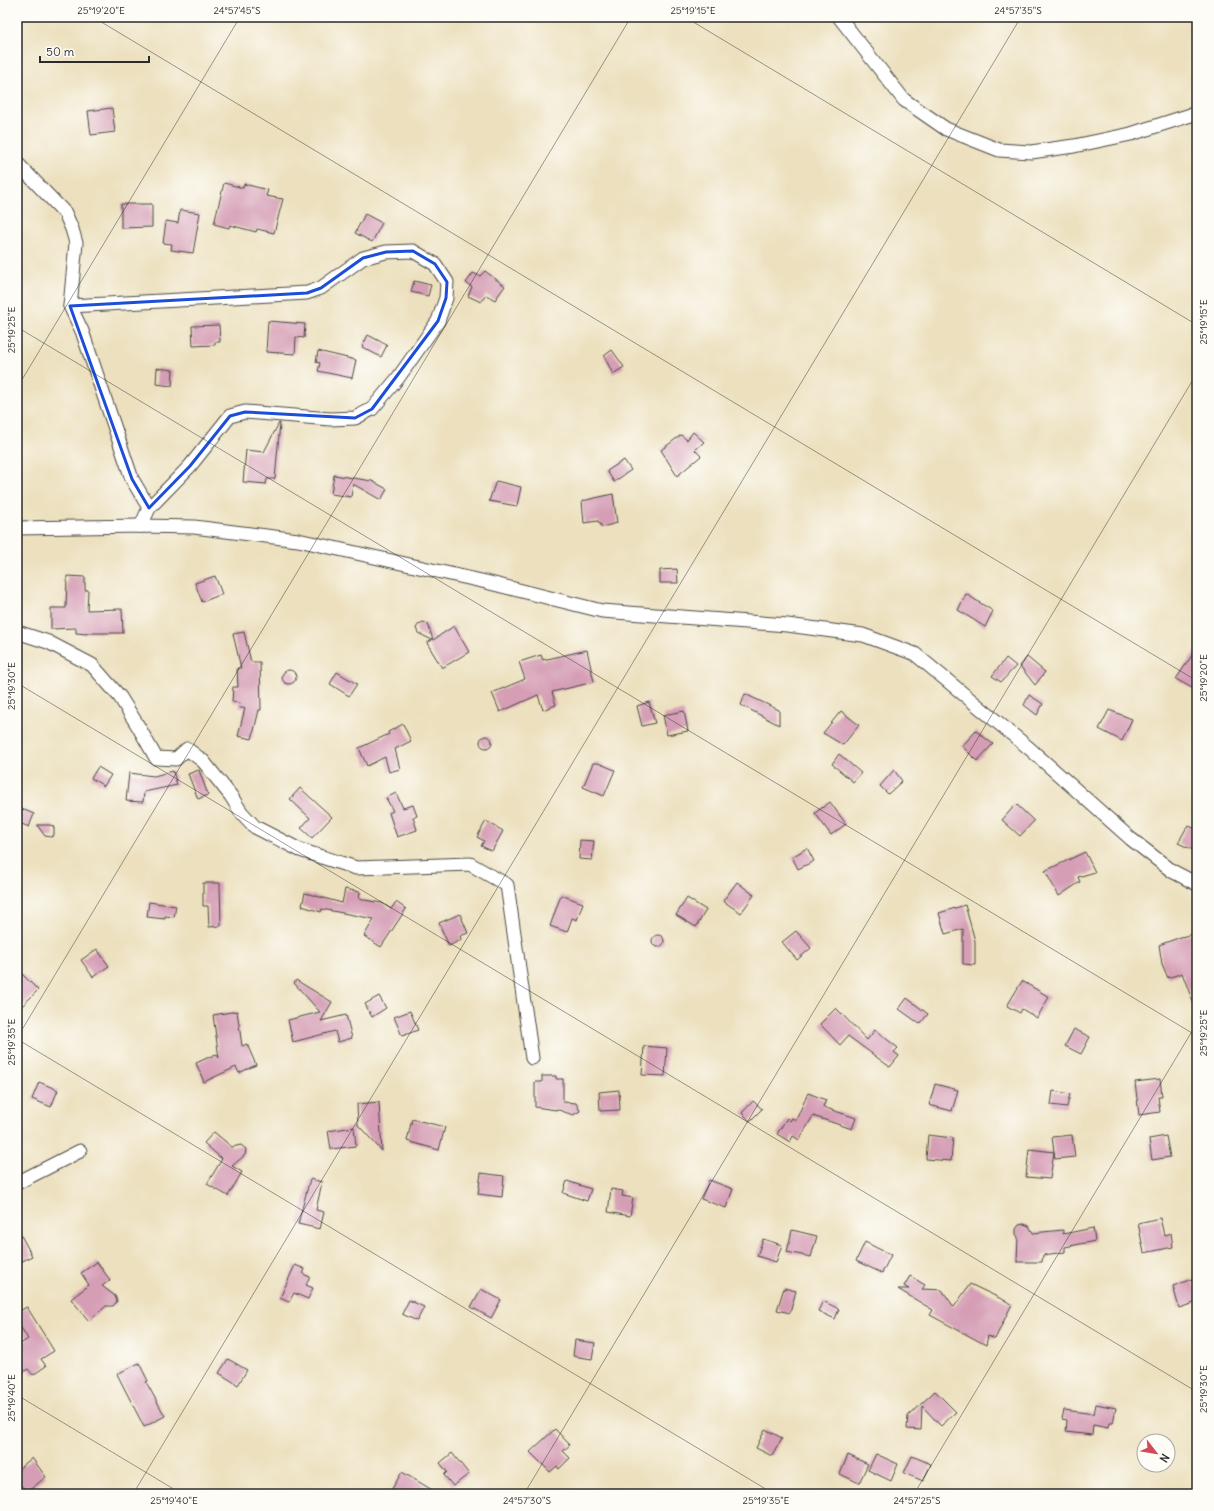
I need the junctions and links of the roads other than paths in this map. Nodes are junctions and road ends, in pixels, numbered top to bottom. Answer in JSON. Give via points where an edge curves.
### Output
{"nodes":[{"id":1,"x":839,"y":17,"type":"edge"},
{"id":2,"x":1197,"y":113,"type":"edge"},
{"id":3,"x":17,"y":163,"type":"edge"},
{"id":4,"x":70,"y":306,"type":"junction"},
{"id":5,"x":149,"y":508,"type":"junction"},
{"id":6,"x":141,"y":526,"type":"junction"},
{"id":7,"x":17,"y":528,"type":"edge"},
{"id":8,"x":17,"y":632,"type":"edge"},
{"id":9,"x":1197,"y":884,"type":"edge"},
{"id":10,"x":532,"y":1058,"type":"dead end"},
{"id":11,"x":80,"y":1151,"type":"dead end"},
{"id":12,"x":17,"y":1183,"type":"edge"}],
"edges":[{"from":1,"to":2,"type":"street","via":[[904,100],[946,129],[999,150],[1031,152],[1074,146],[1131,134]]},
{"from":3,"to":4,"type":"street","via":[[66,213],[72,229],[76,243]]},
{"from":4,"to":5,"type":"street","via":[[82,331],[132,479]]},
{"from":4,"to":5,"type":"street","via":[[307,293],[321,288],[363,258],[386,252],[413,251],[435,264],[446,282],[446,298],[438,321],[398,378],[372,409],[355,418],[330,419],[245,412],[230,416],[190,466]]},
{"from":5,"to":6,"type":"street"},
{"from":6,"to":7,"type":"street"},
{"from":6,"to":9,"type":"street","via":[[194,527],[298,540],[602,611],[786,624],[863,635],[915,654],[1030,749],[1131,839],[1172,872]]},
{"from":8,"to":10,"type":"street","via":[[48,642],[92,665],[120,697],[156,758],[176,759],[187,749],[191,751],[203,761],[255,827],[300,850],[356,868],[470,864],[507,884]]},
{"from":11,"to":12,"type":"street"}]}
